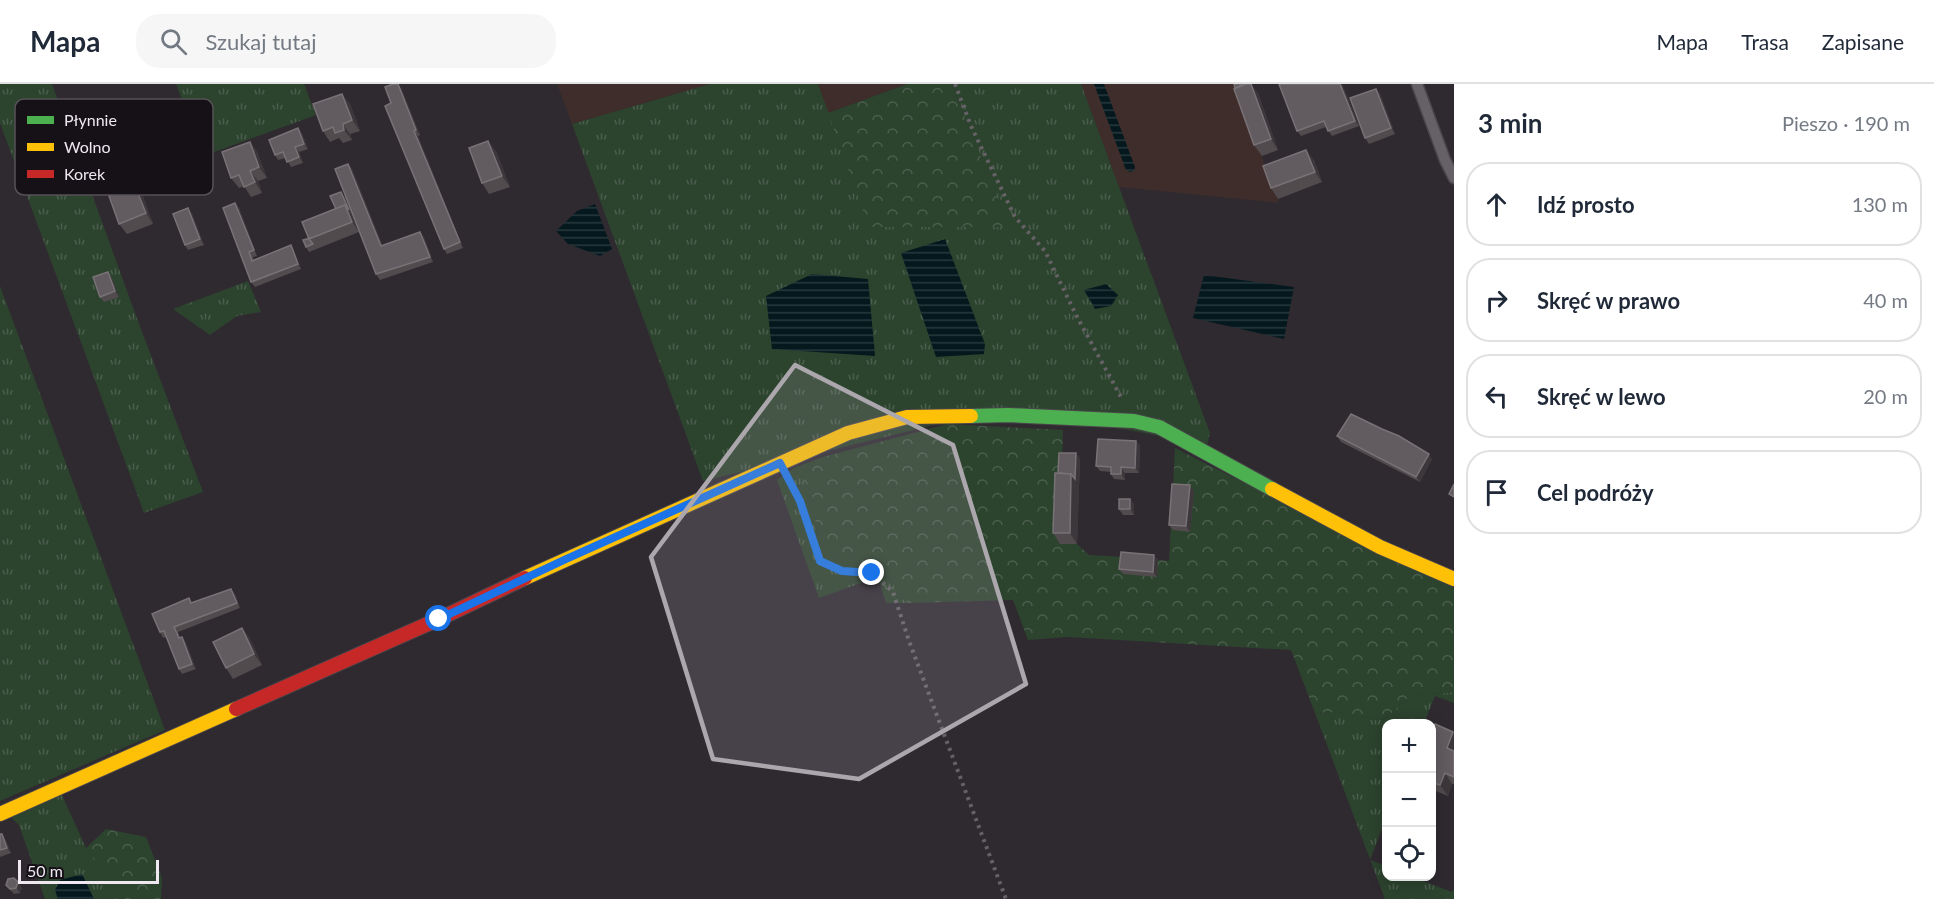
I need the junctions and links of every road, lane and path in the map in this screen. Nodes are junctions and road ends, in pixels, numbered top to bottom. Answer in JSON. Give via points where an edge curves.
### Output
{"nodes":[{"id":1,"x":955,"y":84,"type":"edge"},
{"id":2,"x":1417,"y":84,"type":"edge"},
{"id":3,"x":1454,"y":177,"type":"edge"},
{"id":4,"x":1134,"y":421,"type":"junction"},
{"id":5,"x":780,"y":463,"type":"junction"},
{"id":6,"x":1454,"y":579,"type":"edge"},
{"id":7,"x":0,"y":814,"type":"edge"},
{"id":8,"x":1006,"y":899,"type":"edge"}],
"edges":[{"from":1,"to":4,"type":"path","via":[[1015,217],[1045,250]]},
{"from":2,"to":3,"type":"lane"},
{"from":4,"to":5,"type":"street","via":[[1008,415],[906,417],[848,434]]},
{"from":4,"to":6,"type":"street","via":[[1159,427],[1380,547]]},
{"from":5,"to":7,"type":"street"},
{"from":5,"to":8,"type":"path","via":[[800,501],[820,561],[842,571],[872,573],[893,591]]}]}
